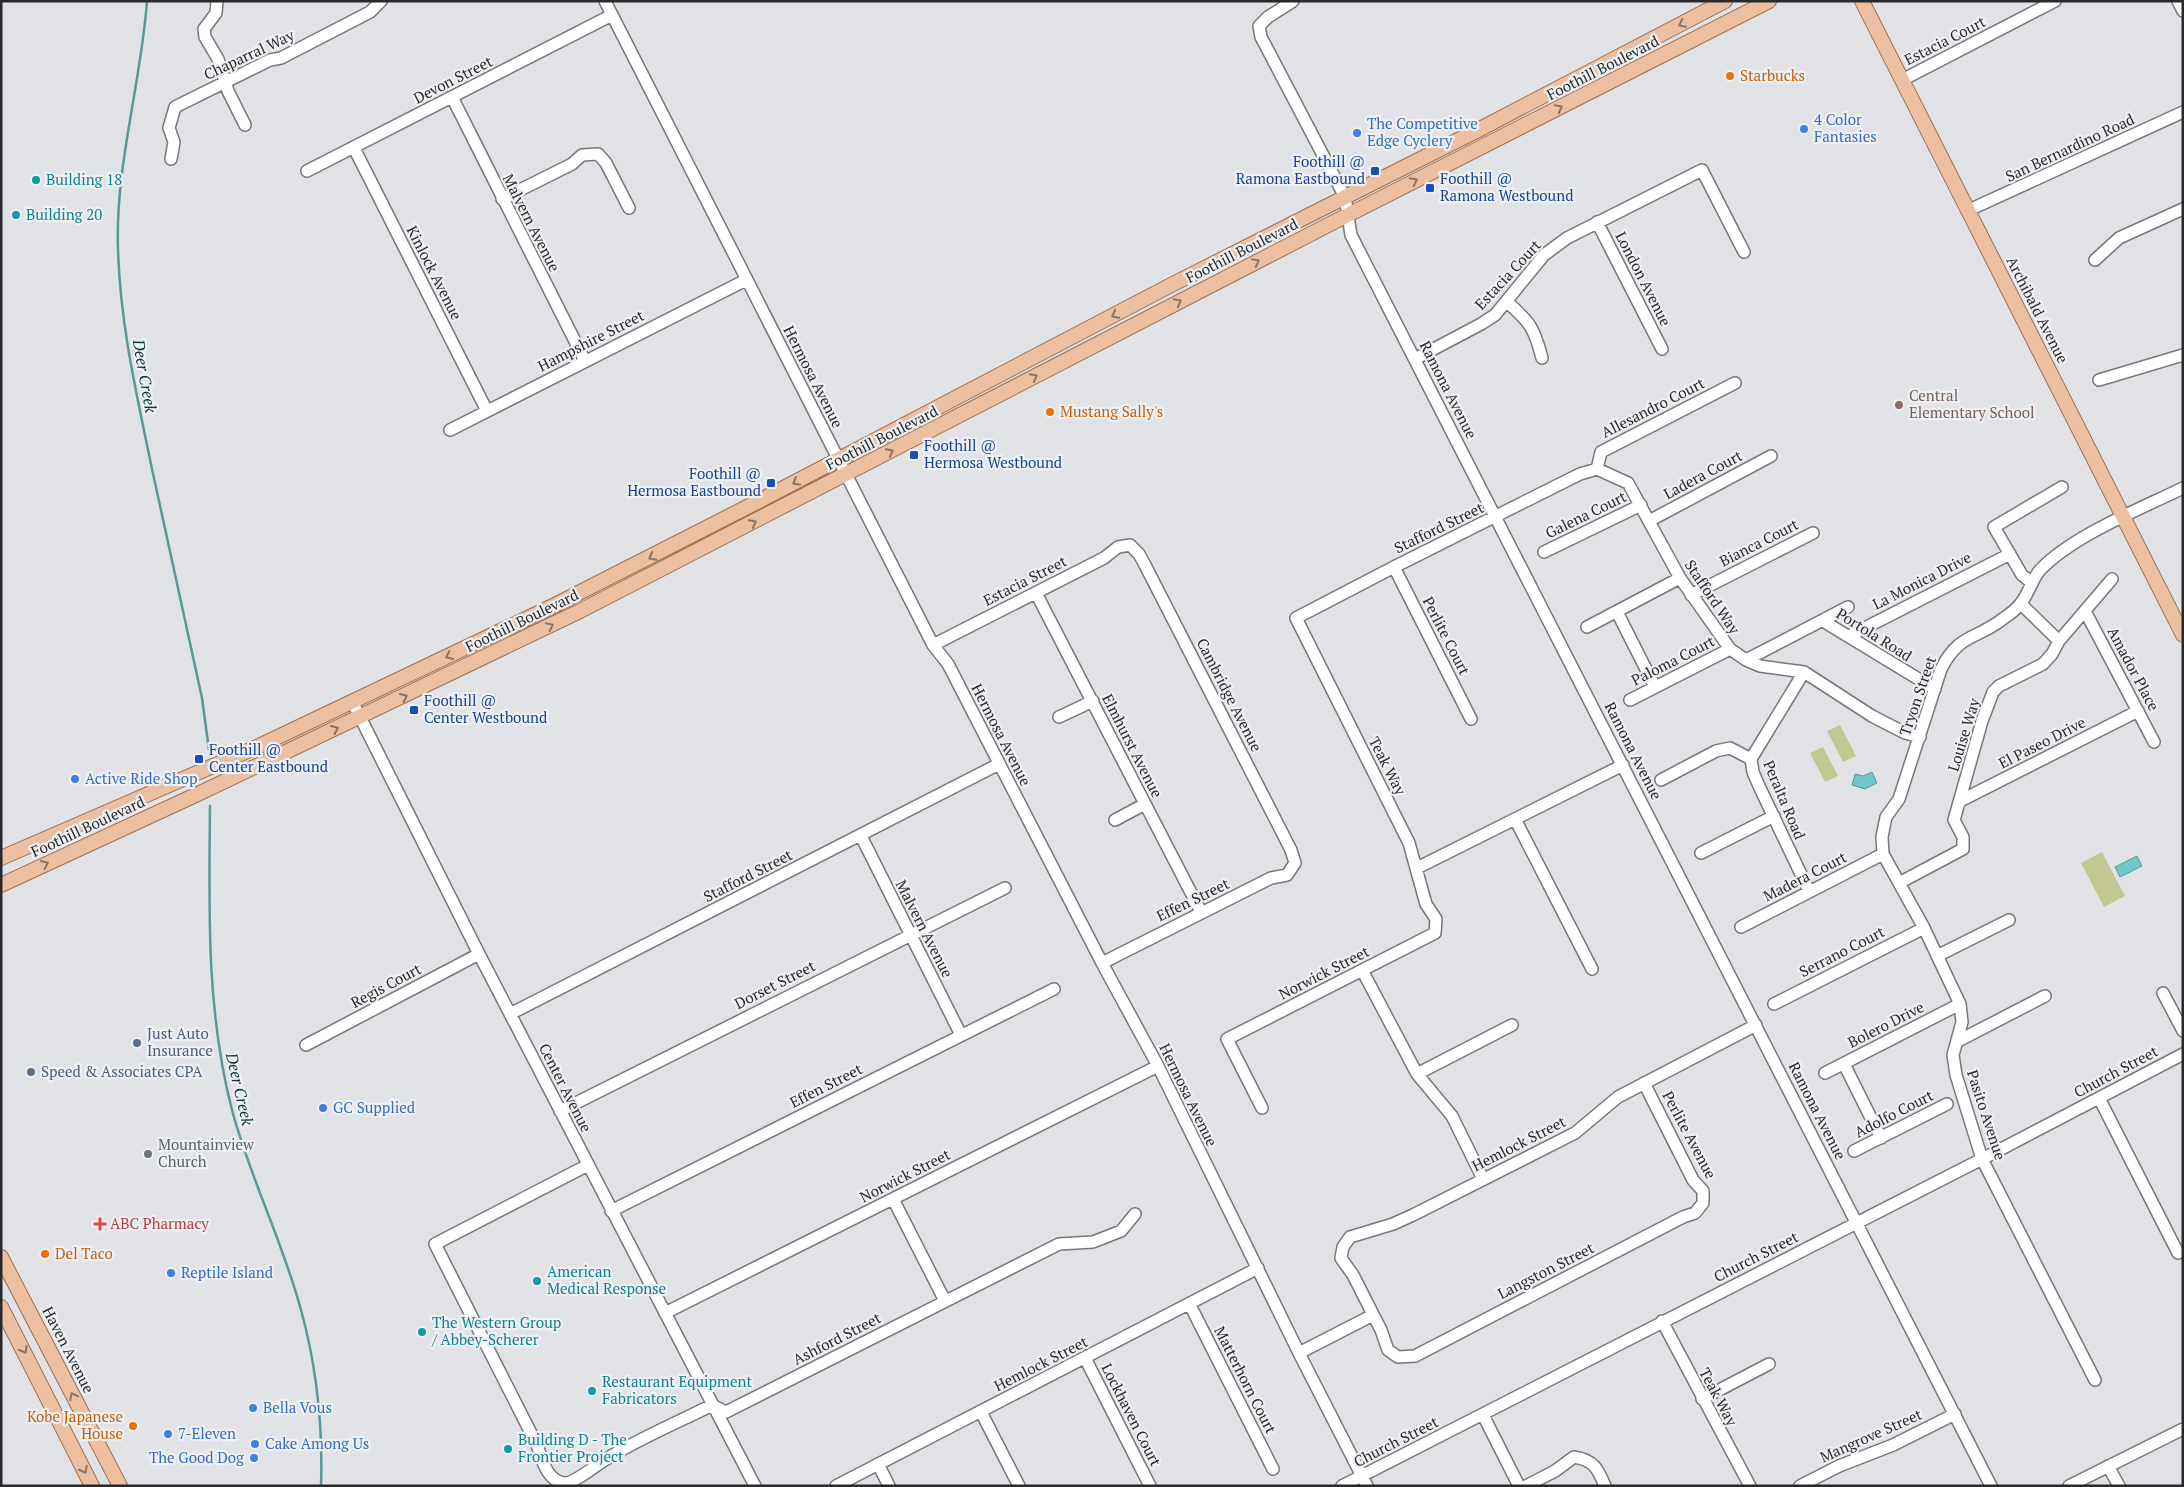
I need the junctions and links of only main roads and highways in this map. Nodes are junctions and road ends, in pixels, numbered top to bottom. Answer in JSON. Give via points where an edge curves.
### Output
{"nodes":[{"id":1,"x":1726,"y":1,"type":"edge"},
{"id":2,"x":1769,"y":1,"type":"edge"},
{"id":3,"x":1862,"y":1,"type":"edge"},
{"id":4,"x":2183,"y":635,"type":"edge"},
{"id":5,"x":1,"y":858,"type":"edge"},
{"id":6,"x":1,"y":885,"type":"edge"},
{"id":7,"x":1,"y":1257,"type":"edge"},
{"id":8,"x":1,"y":1307,"type":"edge"},
{"id":9,"x":92,"y":1486,"type":"edge"},
{"id":10,"x":120,"y":1486,"type":"edge"}],
"edges":[{"from":1,"to":5,"type":"main road","name":"Foothill Boulevard","one_way":true,"via":[[1173,284],[653,556],[352,703]]},
{"from":6,"to":2,"type":"main road","name":"Foothill Boulevard","one_way":true,"via":[[360,718],[574,614]]},
{"from":3,"to":4,"type":"main road","name":"Archibald Avenue"},
{"from":10,"to":7,"type":"main road","name":"Haven Avenue","one_way":true},
{"from":8,"to":9,"type":"main road","one_way":true}]}
